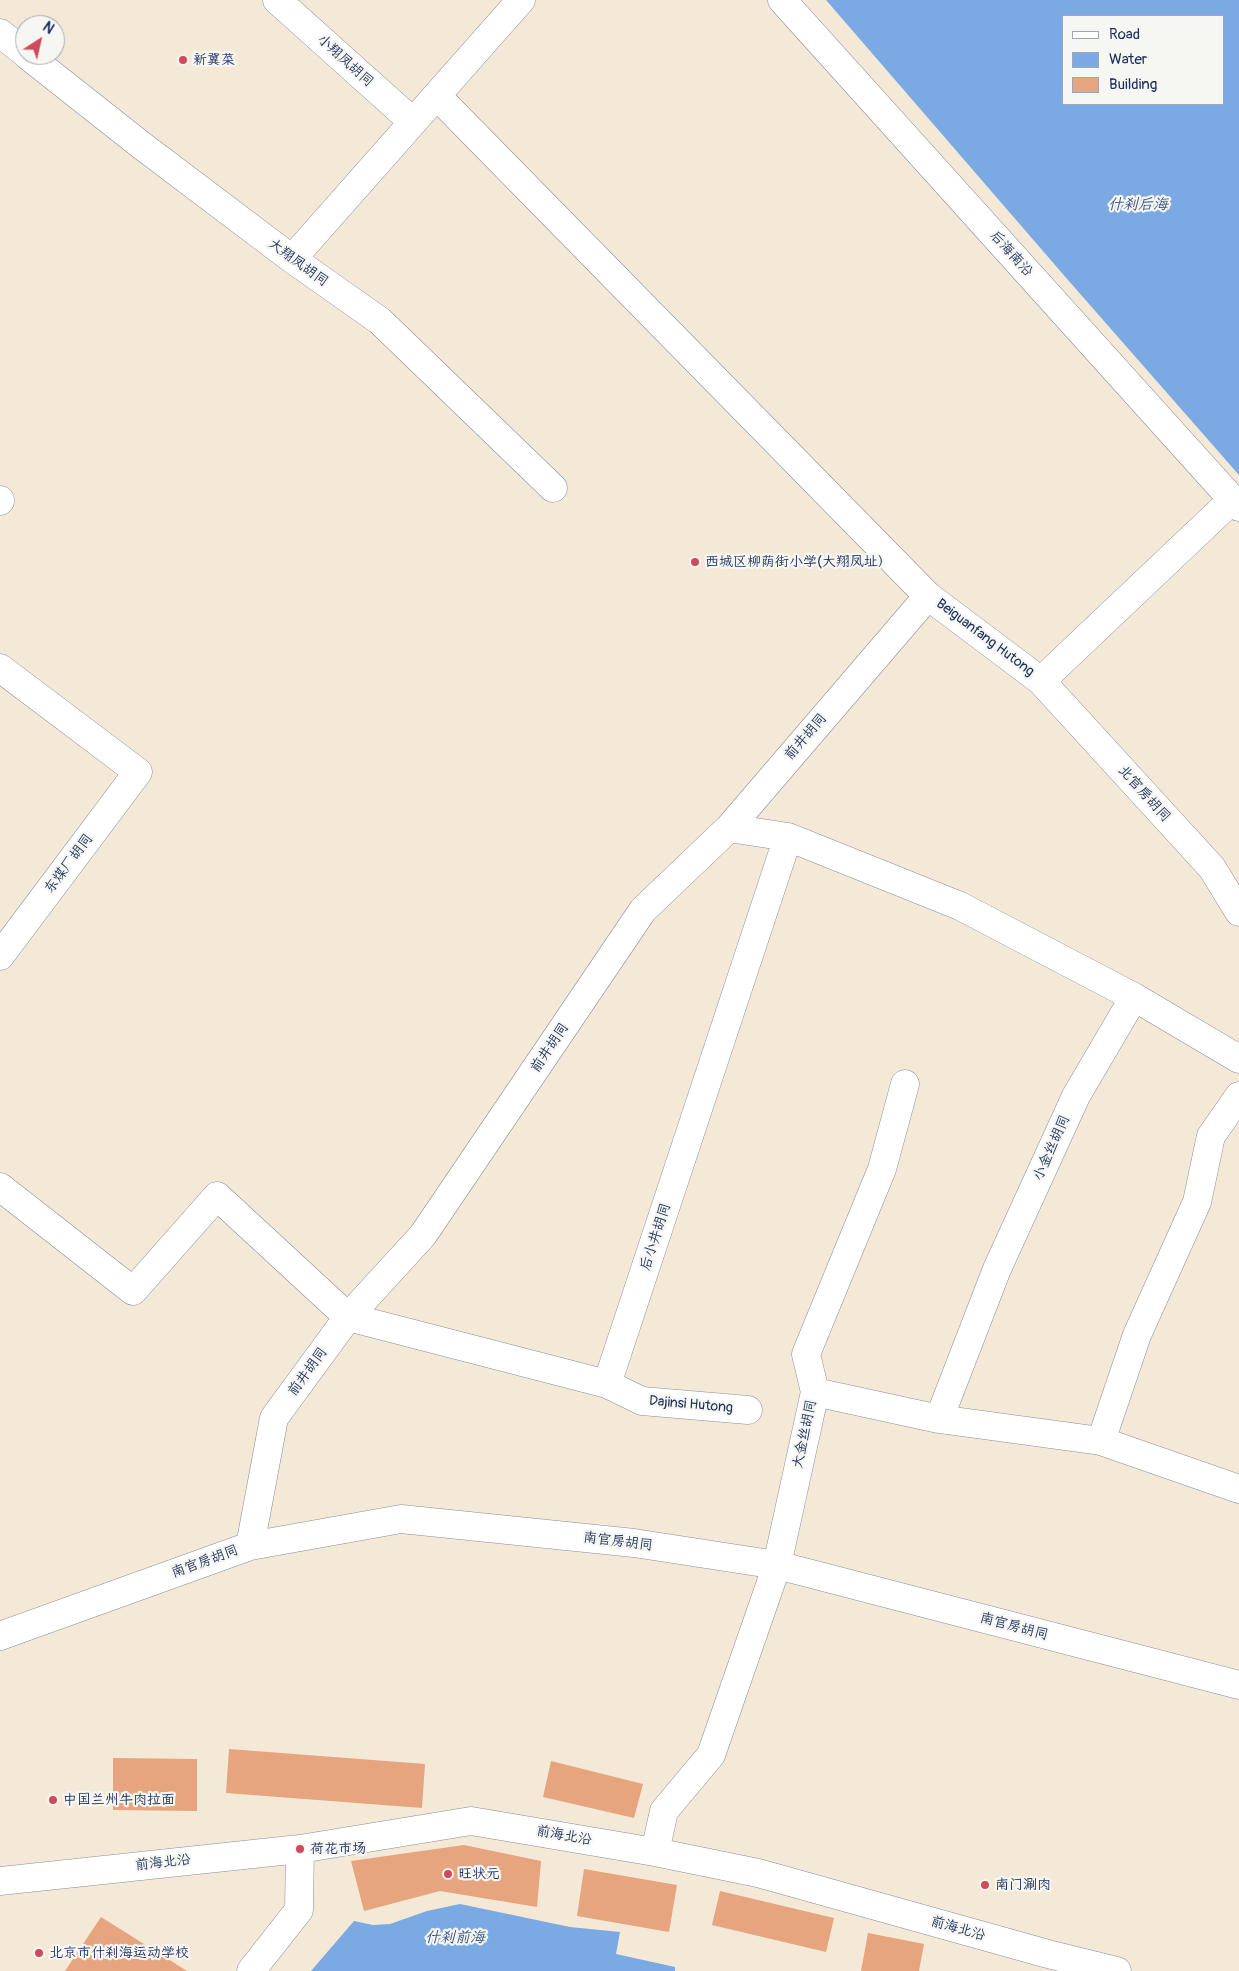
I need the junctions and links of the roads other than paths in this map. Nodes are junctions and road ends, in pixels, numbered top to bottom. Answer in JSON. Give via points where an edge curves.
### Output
{"nodes":[{"id":1,"x":276,"y":0,"type":"edge"},
{"id":2,"x":521,"y":0,"type":"edge"},
{"id":3,"x":782,"y":0,"type":"edge"},
{"id":4,"x":0,"y":33,"type":"edge"},
{"id":5,"x":15,"y":45,"type":"edge"},
{"id":6,"x":40,"y":65,"type":"edge"},
{"id":7,"x":437,"y":96,"type":"junction"},
{"id":8,"x":413,"y":122,"type":"junction"},
{"id":9,"x":292,"y":259,"type":"junction"},
{"id":10,"x":554,"y":488,"type":"dead end"},
{"id":11,"x":1236,"y":504,"type":"edge"},
{"id":12,"x":928,"y":596,"type":"junction"},
{"id":13,"x":0,"y":668,"type":"edge"},
{"id":14,"x":1041,"y":681,"type":"junction"},
{"id":15,"x":729,"y":828,"type":"junction"},
{"id":16,"x":788,"y":837,"type":"junction"},
{"id":17,"x":1239,"y":912,"type":"edge"},
{"id":18,"x":0,"y":956,"type":"edge"},
{"id":19,"x":1134,"y":997,"type":"junction"},
{"id":20,"x":1239,"y":1059,"type":"edge"},
{"id":21,"x":905,"y":1084,"type":"dead end"},
{"id":22,"x":1239,"y":1096,"type":"edge"},
{"id":23,"x":0,"y":1187,"type":"edge"},
{"id":24,"x":348,"y":1317,"type":"junction"},
{"id":25,"x":607,"y":1384,"type":"junction"},
{"id":26,"x":815,"y":1392,"type":"junction"},
{"id":27,"x":748,"y":1410,"type":"dead end"},
{"id":28,"x":939,"y":1420,"type":"junction"},
{"id":29,"x":1100,"y":1442,"type":"junction"},
{"id":30,"x":1239,"y":1489,"type":"edge"},
{"id":31,"x":250,"y":1546,"type":"junction"},
{"id":32,"x":776,"y":1565,"type":"junction"},
{"id":33,"x":0,"y":1636,"type":"edge"},
{"id":34,"x":1239,"y":1685,"type":"edge"},
{"id":35,"x":300,"y":1850,"type":"junction"},
{"id":36,"x":654,"y":1852,"type":"junction"},
{"id":37,"x":0,"y":1881,"type":"edge"},
{"id":38,"x":251,"y":1971,"type":"edge"},
{"id":39,"x":1117,"y":1971,"type":"edge"}],
"edges":[{"from":1,"to":8,"type":"street","name":"小翔凤胡同"},
{"from":2,"to":7,"type":"street"},
{"from":3,"to":11,"type":"street","name":"后海南沿"},
{"from":4,"to":5,"type":"street","name":"大翔凤胡同"},
{"from":6,"to":9,"type":"street","name":"大翔凤胡同"},
{"from":7,"to":8,"type":"street"},
{"from":7,"to":12,"type":"street","name":"Beiguanfang Hutong"},
{"from":8,"to":9,"type":"street"},
{"from":9,"to":10,"type":"street","name":"大翔凤胡同","via":[[380,321]]},
{"from":11,"to":14,"type":"street"},
{"from":12,"to":14,"type":"street","name":"Beiguanfang Hutong"},
{"from":12,"to":15,"type":"street","name":"前井胡同"},
{"from":13,"to":18,"type":"street","name":"东煤厂胡同","via":[[138,772]]},
{"from":14,"to":17,"type":"street","name":"北官房胡同","via":[[1212,868]]},
{"from":15,"to":16,"type":"street"},
{"from":15,"to":24,"type":"street","name":"前井胡同","via":[[643,910],[424,1235]]},
{"from":16,"to":19,"type":"street","via":[[960,906]]},
{"from":16,"to":25,"type":"street","name":"后小井胡同"},
{"from":19,"to":20,"type":"street"},
{"from":19,"to":28,"type":"street","name":"小金丝胡同","via":[[1076,1096],[997,1269]]},
{"from":21,"to":26,"type":"street","via":[[882,1169],[806,1354]]},
{"from":22,"to":29,"type":"street","via":[[1212,1136],[1197,1202],[1137,1334]]},
{"from":23,"to":24,"type":"street","via":[[133,1291],[216,1196]]},
{"from":24,"to":25,"type":"street"},
{"from":24,"to":31,"type":"street","name":"前井胡同","via":[[274,1418]]},
{"from":25,"to":27,"type":"street","name":"Dajinsi Hutong","via":[[642,1401]]},
{"from":26,"to":28,"type":"street","name":"大金丝胡同"},
{"from":26,"to":32,"type":"street","name":"大金丝胡同"},
{"from":28,"to":29,"type":"street","name":"大金丝胡同"},
{"from":29,"to":30,"type":"street","name":"大金丝胡同"},
{"from":31,"to":32,"type":"street","name":"南官房胡同","via":[[401,1519],[634,1544]]},
{"from":31,"to":33,"type":"street","name":"南官房胡同"},
{"from":32,"to":34,"type":"street","name":"南官房胡同"},
{"from":32,"to":36,"type":"street","name":"大金丝胡同","via":[[711,1755],[664,1811]]},
{"from":35,"to":36,"type":"street","name":"前海北沿","via":[[472,1821]]},
{"from":35,"to":37,"type":"street","name":"前海北沿"},
{"from":35,"to":38,"type":"street","via":[[299,1910]]},
{"from":36,"to":39,"type":"street","name":"前海北沿","via":[[758,1873]]}]}
